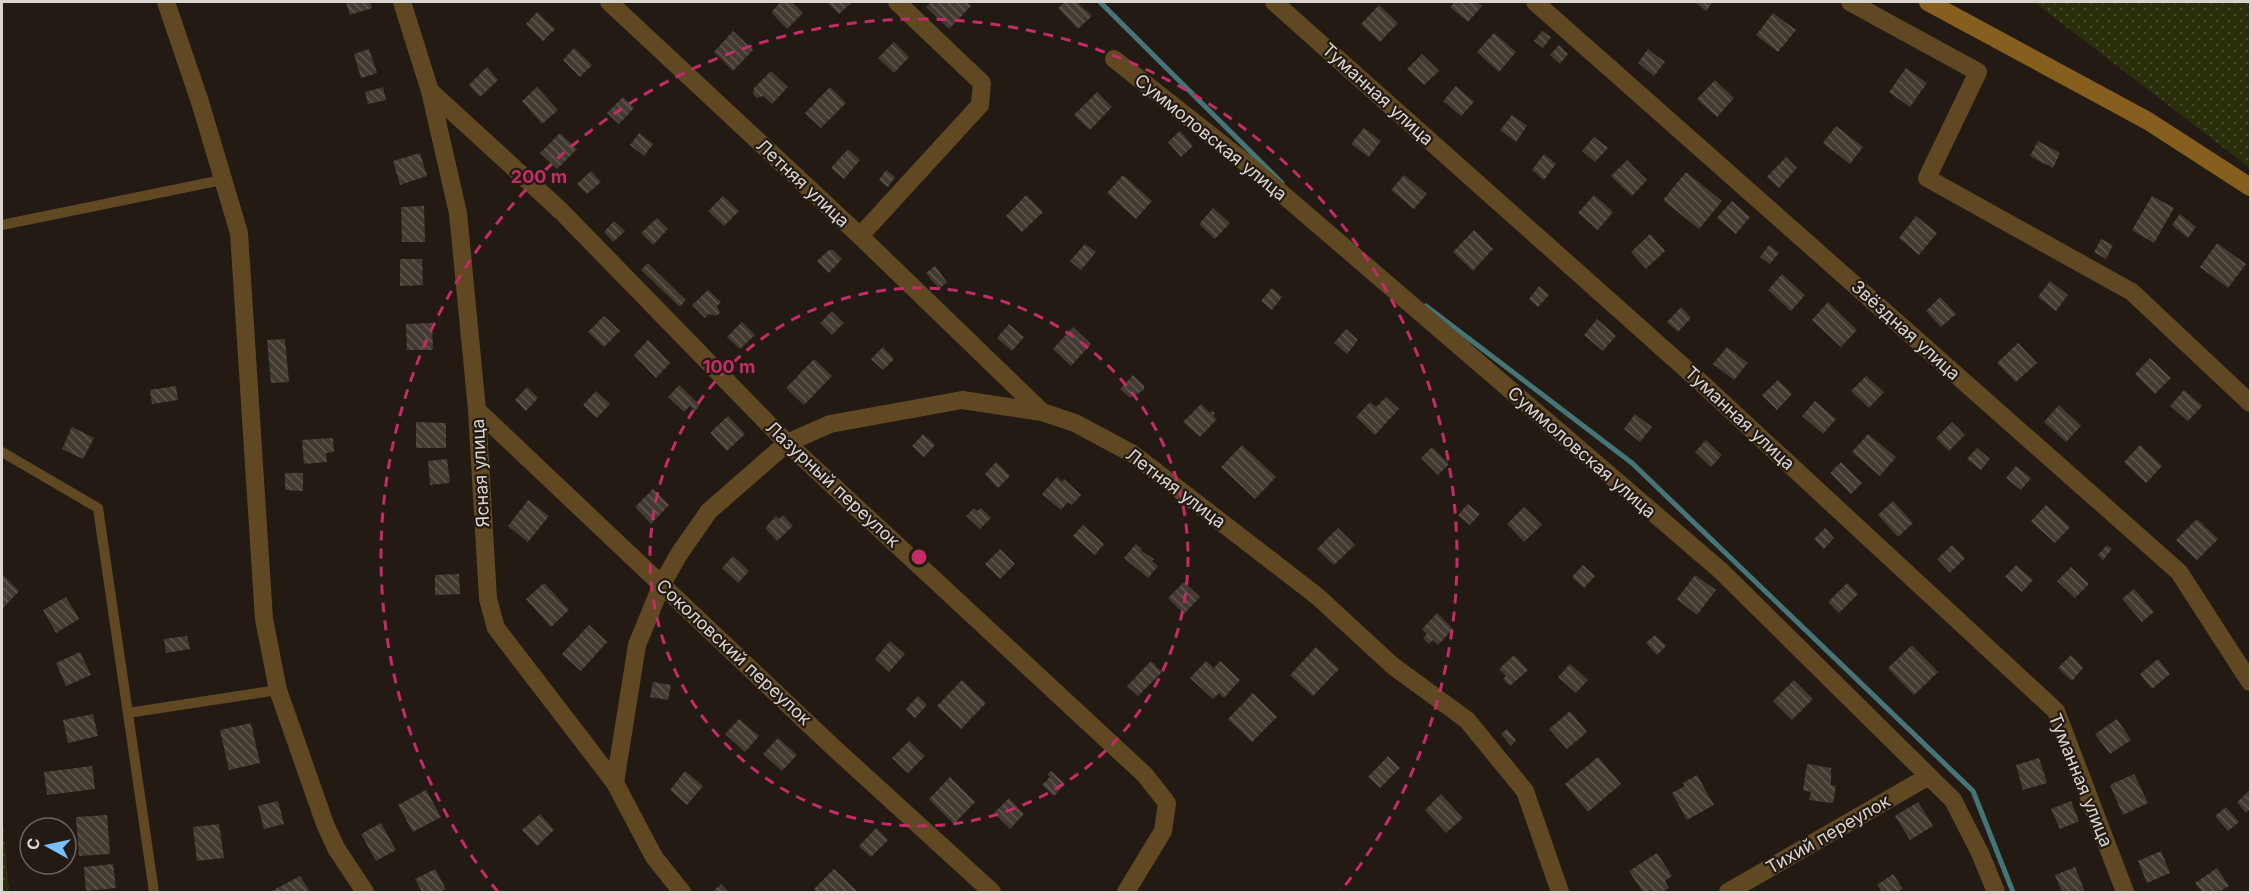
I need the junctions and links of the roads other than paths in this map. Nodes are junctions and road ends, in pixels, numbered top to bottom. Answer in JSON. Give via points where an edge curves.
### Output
{"nodes":[{"id":1,"x":166,"y":2,"type":"edge"},
{"id":2,"x":402,"y":2,"type":"edge"},
{"id":3,"x":609,"y":2,"type":"edge"},
{"id":4,"x":897,"y":2,"type":"edge"},
{"id":5,"x":1274,"y":2,"type":"edge"},
{"id":6,"x":1535,"y":2,"type":"edge"},
{"id":7,"x":1850,"y":2,"type":"edge"},
{"id":8,"x":1929,"y":2,"type":"edge"},
{"id":9,"x":1114,"y":59,"type":"dead end"},
{"id":10,"x":430,"y":91,"type":"junction"},
{"id":11,"x":222,"y":180,"type":"junction"},
{"id":12,"x":2250,"y":187,"type":"edge"},
{"id":13,"x":2,"y":225,"type":"edge"},
{"id":14,"x":860,"y":236,"type":"junction"},
{"id":15,"x":2250,"y":403,"type":"edge"},
{"id":16,"x":477,"y":410,"type":"junction"},
{"id":17,"x":1041,"y":412,"type":"junction"},
{"id":18,"x":787,"y":443,"type":"junction"},
{"id":19,"x":2,"y":452,"type":"edge"},
{"id":20,"x":662,"y":584,"type":"junction"},
{"id":21,"x":2250,"y":682,"type":"edge"},
{"id":22,"x":278,"y":690,"type":"junction"},
{"id":23,"x":128,"y":712,"type":"junction"},
{"id":24,"x":1929,"y":776,"type":"junction"},
{"id":25,"x":615,"y":783,"type":"junction"},
{"id":26,"x":154,"y":892,"type":"edge"},
{"id":27,"x":365,"y":892,"type":"edge"},
{"id":28,"x":682,"y":892,"type":"edge"},
{"id":29,"x":992,"y":892,"type":"edge"},
{"id":30,"x":1126,"y":892,"type":"edge"},
{"id":31,"x":1560,"y":892,"type":"edge"},
{"id":32,"x":1728,"y":892,"type":"edge"},
{"id":33,"x":1996,"y":892,"type":"edge"},
{"id":34,"x":2125,"y":892,"type":"edge"}],
"edges":[{"from":1,"to":11,"type":"street"},
{"from":2,"to":10,"type":"street","name":"Ясная улица"},
{"from":3,"to":14,"type":"street","name":"Летняя улица"},
{"from":4,"to":14,"type":"street","via":[[982,83],[980,105]]},
{"from":5,"to":34,"type":"street","name":"Туманная улица","via":[[1695,377],[2056,711]]},
{"from":6,"to":21,"type":"street","name":"Звёздная улица","via":[[2179,572]]},
{"from":7,"to":15,"type":"street","via":[[1978,72],[1927,178],[2132,292]]},
{"from":8,"to":12,"type":"main road","via":[[2148,121]]},
{"from":9,"to":24,"type":"street","name":"Суммоловская улица","via":[[1251,167],[1720,570]]},
{"from":10,"to":16,"type":"street","name":"Ясная улица","via":[[458,213]]},
{"from":10,"to":18,"type":"street","name":"Лазурный переулок","via":[[561,211]]},
{"from":11,"to":13,"type":"lane"},
{"from":11,"to":22,"type":"street","via":[[239,233],[264,619]]},
{"from":14,"to":17,"type":"street","name":"Летняя улица"},
{"from":16,"to":20,"type":"street","name":"Соколовский переулок"},
{"from":16,"to":25,"type":"street","name":"Ясная улица","via":[[488,598],[496,628]]},
{"from":17,"to":18,"type":"street","via":[[962,400],[830,424]]},
{"from":17,"to":31,"type":"street","name":"Летняя улица","via":[[1075,423],[1133,454],[1317,596],[1393,666],[1467,720],[1525,791]]},
{"from":18,"to":20,"type":"street","via":[[709,511]]},
{"from":18,"to":30,"type":"street","name":"Лазурный переулок","via":[[1145,775],[1167,803],[1163,831]]},
{"from":19,"to":23,"type":"lane","via":[[98,508]]},
{"from":20,"to":25,"type":"street","via":[[637,645]]},
{"from":20,"to":29,"type":"street","name":"Соколовский переулок"},
{"from":22,"to":23,"type":"lane"},
{"from":22,"to":27,"type":"street","via":[[325,824]]},
{"from":23,"to":26,"type":"lane"},
{"from":24,"to":32,"type":"street","name":"Тихий переулок"},
{"from":24,"to":33,"type":"street","name":"Суммоловская улица","via":[[1953,800]]},
{"from":25,"to":28,"type":"street","name":"Ясная улица","via":[[654,857]]}]}
